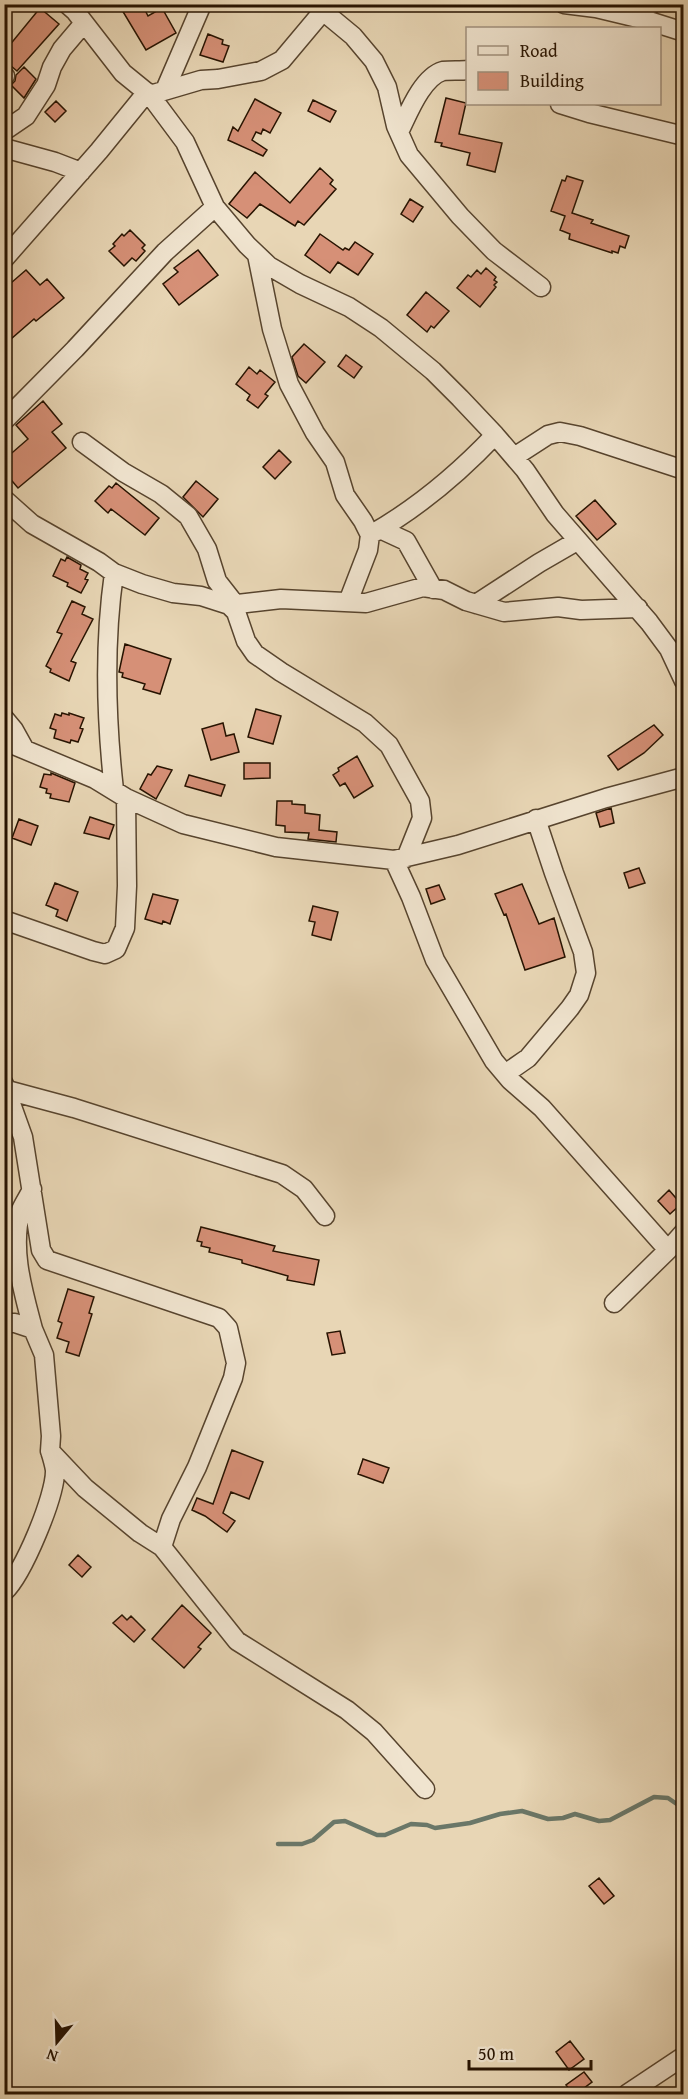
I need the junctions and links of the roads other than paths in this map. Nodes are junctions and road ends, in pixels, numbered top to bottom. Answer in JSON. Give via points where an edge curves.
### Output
{"nodes":[{"id":1,"x":67,"y":4,"type":"edge"},
{"id":2,"x":202,"y":4,"type":"edge"},
{"id":3,"x":564,"y":4,"type":"edge"},
{"id":4,"x":326,"y":8,"type":"edge"},
{"id":5,"x":646,"y":9,"type":"edge"},
{"id":6,"x":84,"y":23,"type":"junction"},
{"id":7,"x":684,"y":32,"type":"edge"},
{"id":8,"x":466,"y":70,"type":"edge"},
{"id":9,"x":154,"y":92,"type":"junction"},
{"id":10,"x":563,"y":105,"type":"edge"},
{"id":11,"x":4,"y":131,"type":"edge"},
{"id":12,"x":399,"y":132,"type":"junction"},
{"id":13,"x":684,"y":136,"type":"edge"},
{"id":14,"x":4,"y":148,"type":"edge"},
{"id":15,"x":81,"y":172,"type":"junction"},
{"id":16,"x":215,"y":207,"type":"junction"},
{"id":17,"x":258,"y":255,"type":"junction"},
{"id":18,"x":4,"y":259,"type":"edge"},
{"id":19,"x":541,"y":287,"type":"dead end"},
{"id":20,"x":4,"y":421,"type":"edge"},
{"id":21,"x":495,"y":435,"type":"junction"},
{"id":22,"x":82,"y":442,"type":"dead end"},
{"id":23,"x":514,"y":457,"type":"junction"},
{"id":24,"x":684,"y":470,"type":"edge"},
{"id":25,"x":4,"y":500,"type":"edge"},
{"id":26,"x":375,"y":532,"type":"junction"},
{"id":27,"x":577,"y":541,"type":"junction"},
{"id":28,"x":114,"y":573,"type":"junction"},
{"id":29,"x":434,"y":589,"type":"junction"},
{"id":30,"x":348,"y":602,"type":"junction"},
{"id":31,"x":476,"y":604,"type":"junction"},
{"id":32,"x":232,"y":605,"type":"junction"},
{"id":33,"x":638,"y":608,"type":"junction"},
{"id":34,"x":683,"y":677,"type":"edge"},
{"id":35,"x":4,"y":718,"type":"edge"},
{"id":36,"x":4,"y":741,"type":"edge"},
{"id":37,"x":24,"y":748,"type":"junction"},
{"id":38,"x":684,"y":777,"type":"edge"},
{"id":39,"x":120,"y":794,"type":"junction"},
{"id":40,"x":536,"y":819,"type":"junction"},
{"id":41,"x":400,"y":859,"type":"junction"},
{"id":42,"x":4,"y":920,"type":"edge"},
{"id":43,"x":505,"y":1074,"type":"junction"},
{"id":44,"x":6,"y":1087,"type":"edge"},
{"id":45,"x":32,"y":1189,"type":"junction"},
{"id":46,"x":325,"y":1216,"type":"dead end"},
{"id":47,"x":684,"y":1232,"type":"edge"},
{"id":48,"x":668,"y":1250,"type":"junction"},
{"id":49,"x":614,"y":1303,"type":"dead end"},
{"id":50,"x":4,"y":1323,"type":"edge"},
{"id":51,"x":33,"y":1329,"type":"junction"},
{"id":52,"x":51,"y":1451,"type":"junction"},
{"id":53,"x":162,"y":1546,"type":"junction"},
{"id":54,"x":4,"y":1592,"type":"edge"},
{"id":55,"x":425,"y":1790,"type":"dead end"},
{"id":56,"x":684,"y":2056,"type":"edge"},
{"id":57,"x":627,"y":2094,"type":"edge"}],
"edges":[{"from":1,"to":6,"type":"street"},
{"from":2,"to":9,"type":"street"},
{"from":3,"to":5,"type":"street"},
{"from":4,"to":9,"type":"street","via":[[282,60],[261,71]]},
{"from":4,"to":12,"type":"street","via":[[374,61],[387,87]]},
{"from":5,"to":7,"type":"street"},
{"from":6,"to":9,"type":"street","via":[[123,73]]},
{"from":6,"to":11,"type":"street","via":[[62,49],[26,116]]},
{"from":8,"to":12,"type":"street","via":[[442,72],[428,82]]},
{"from":9,"to":15,"type":"street"},
{"from":9,"to":16,"type":"street","via":[[185,142]]},
{"from":10,"to":13,"type":"street"},
{"from":12,"to":19,"type":"street","via":[[409,155],[460,216],[494,250]]},
{"from":14,"to":15,"type":"street"},
{"from":15,"to":18,"type":"street"},
{"from":16,"to":17,"type":"street"},
{"from":16,"to":20,"type":"street","via":[[165,252]]},
{"from":17,"to":21,"type":"street","via":[[269,266],[381,328],[433,371]]},
{"from":17,"to":26,"type":"street","via":[[272,329],[289,384],[334,462],[345,495]]},
{"from":21,"to":23,"type":"street"},
{"from":21,"to":26,"type":"street","via":[[424,499]]},
{"from":22,"to":32,"type":"street","via":[[188,516]]},
{"from":23,"to":24,"type":"street","via":[[548,435],[560,432]]},
{"from":23,"to":27,"type":"street"},
{"from":25,"to":28,"type":"street","via":[[32,524]]},
{"from":26,"to":29,"type":"street","via":[[406,541]]},
{"from":26,"to":30,"type":"street"},
{"from":27,"to":31,"type":"street"},
{"from":27,"to":33,"type":"street"},
{"from":28,"to":32,"type":"street","via":[[173,593]]},
{"from":28,"to":39,"type":"street","via":[[107,688]]},
{"from":29,"to":30,"type":"street","via":[[423,587],[366,603]]},
{"from":29,"to":31,"type":"street"},
{"from":30,"to":32,"type":"street","via":[[281,599]]},
{"from":31,"to":33,"type":"street","via":[[504,612],[558,607]]},
{"from":32,"to":41,"type":"street","via":[[255,654],[365,723],[389,745],[422,808],[422,818]]},
{"from":33,"to":34,"type":"street","via":[[669,649]]},
{"from":35,"to":37,"type":"street"},
{"from":36,"to":37,"type":"street"},
{"from":37,"to":39,"type":"street"},
{"from":38,"to":40,"type":"street"},
{"from":39,"to":41,"type":"street","via":[[183,824],[276,847]]},
{"from":39,"to":42,"type":"street","via":[[127,886],[125,928],[116,949],[105,954],[93,951]]},
{"from":40,"to":41,"type":"street"},
{"from":40,"to":43,"type":"street","via":[[583,952],[586,973],[570,1008],[528,1058]]},
{"from":41,"to":43,"type":"street","via":[[435,960]]},
{"from":43,"to":48,"type":"street","via":[[542,1108]]},
{"from":44,"to":45,"type":"street","via":[[23,1137]]},
{"from":44,"to":46,"type":"street","via":[[282,1174],[304,1189]]},
{"from":45,"to":51,"type":"street","via":[[22,1209],[16,1240]]},
{"from":45,"to":53,"type":"street","via":[[41,1250],[47,1260],[219,1318],[228,1328],[236,1363],[233,1378]]},
{"from":47,"to":48,"type":"street"},
{"from":48,"to":49,"type":"street"},
{"from":50,"to":51,"type":"street"},
{"from":51,"to":52,"type":"street","via":[[44,1355]]},
{"from":52,"to":53,"type":"street","via":[[85,1488]]},
{"from":52,"to":54,"type":"street","via":[[55,1471],[49,1501],[26,1558]]},
{"from":53,"to":55,"type":"street","via":[[237,1641],[347,1710],[374,1732]]},
{"from":56,"to":57,"type":"street"}]}
